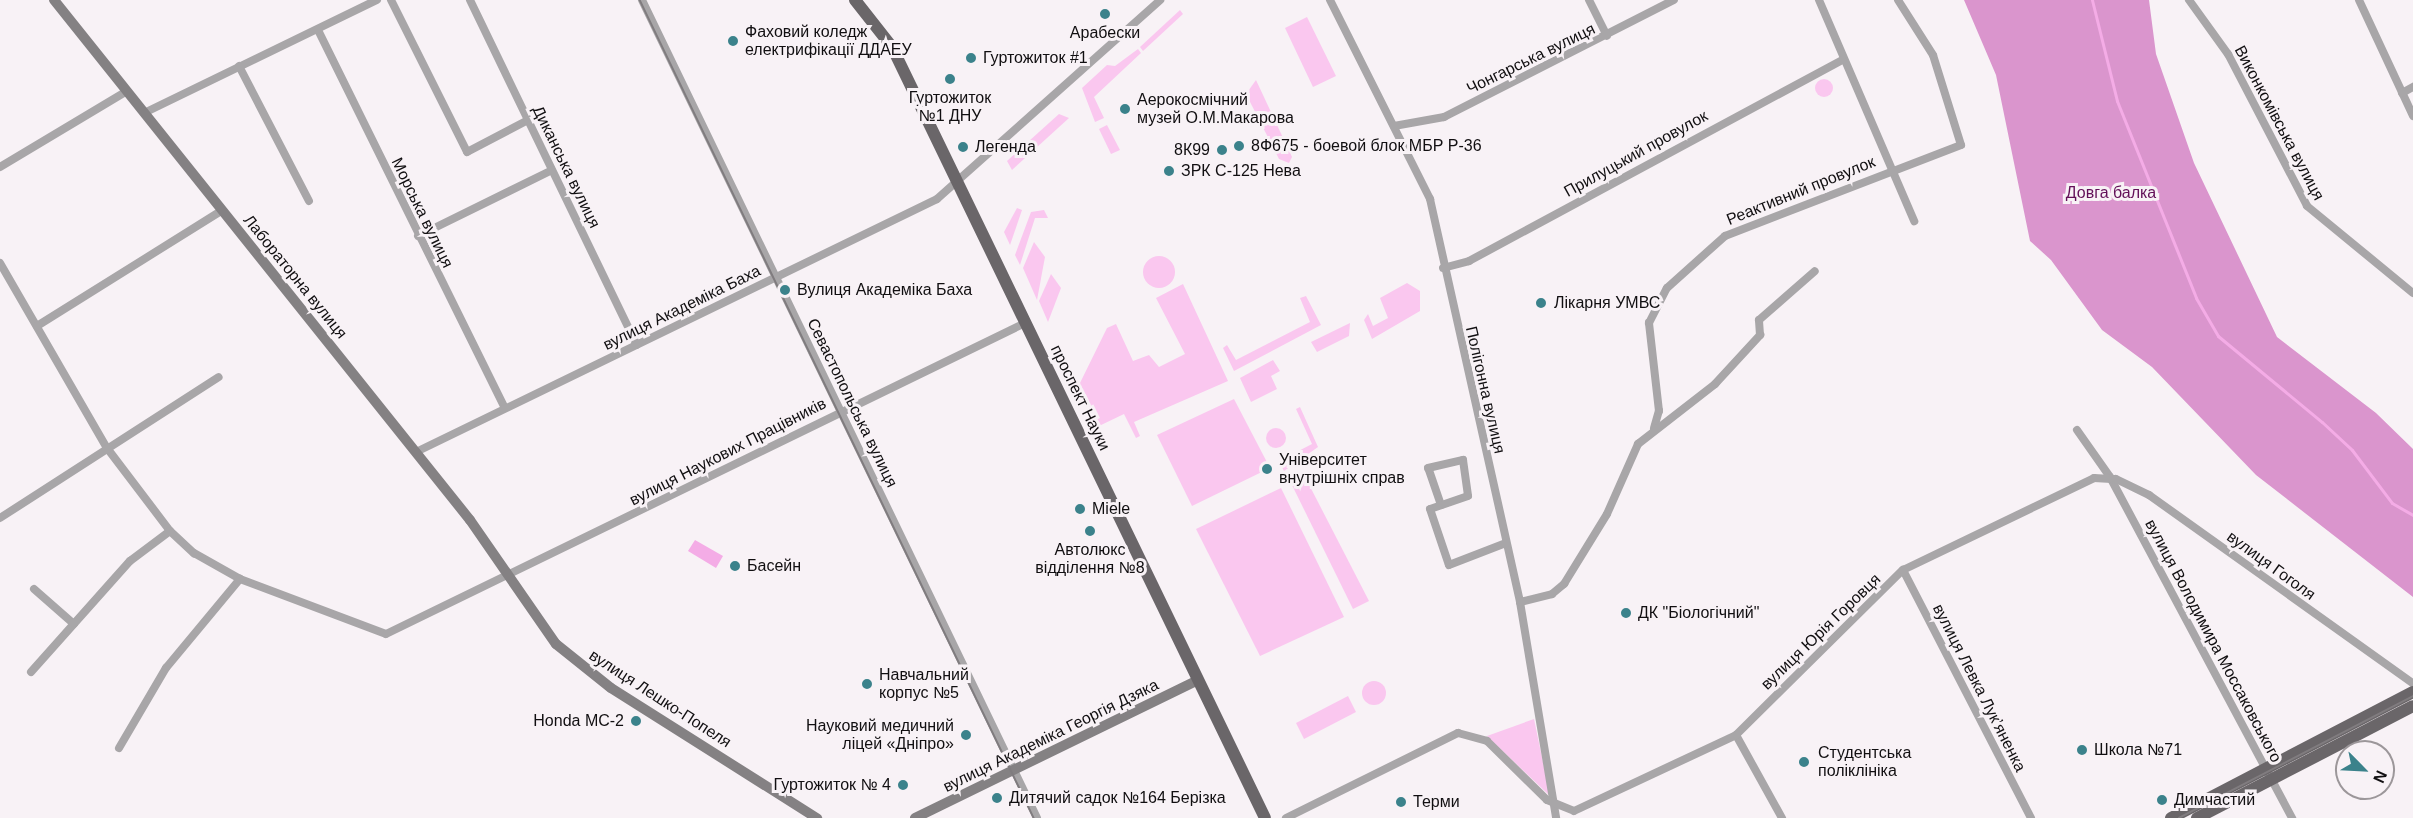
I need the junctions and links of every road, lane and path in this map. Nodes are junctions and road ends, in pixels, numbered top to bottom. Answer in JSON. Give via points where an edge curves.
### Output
{"nodes":[{"id":1,"x":54,"y":0,"type":"edge"},
{"id":2,"x":377,"y":0,"type":"edge"},
{"id":3,"x":391,"y":0,"type":"edge"},
{"id":4,"x":470,"y":0,"type":"edge"},
{"id":5,"x":642,"y":0,"type":"edge"},
{"id":6,"x":855,"y":0,"type":"edge"},
{"id":7,"x":1160,"y":0,"type":"edge"},
{"id":8,"x":1330,"y":0,"type":"edge"},
{"id":9,"x":1589,"y":0,"type":"edge"},
{"id":10,"x":1674,"y":0,"type":"edge"},
{"id":11,"x":1819,"y":0,"type":"edge"},
{"id":12,"x":1898,"y":0,"type":"edge"},
{"id":13,"x":2188,"y":0,"type":"edge"},
{"id":14,"x":2359,"y":0,"type":"edge"},
{"id":15,"x":318,"y":30,"type":"junction"},
{"id":16,"x":1607,"y":36,"type":"junction"},
{"id":17,"x":1842,"y":60,"type":"junction"},
{"id":18,"x":239,"y":66,"type":"junction"},
{"id":19,"x":2413,"y":87,"type":"edge"},
{"id":20,"x":127,"y":91,"type":"junction"},
{"id":21,"x":2402,"y":93,"type":"junction"},
{"id":22,"x":144,"y":113,"type":"junction"},
{"id":23,"x":2413,"y":116,"type":"edge"},
{"id":24,"x":528,"y":120,"type":"junction"},
{"id":25,"x":1394,"y":126,"type":"junction"},
{"id":26,"x":0,"y":167,"type":"edge"},
{"id":27,"x":552,"y":170,"type":"junction"},
{"id":28,"x":1891,"y":170,"type":"junction"},
{"id":29,"x":957,"y":184,"type":"junction"},
{"id":30,"x":309,"y":201,"type":"dead end"},
{"id":31,"x":221,"y":211,"type":"junction"},
{"id":32,"x":1914,"y":220,"type":"dead end"},
{"id":33,"x":418,"y":236,"type":"junction"},
{"id":34,"x":0,"y":263,"type":"edge"},
{"id":35,"x":1443,"y":268,"type":"junction"},
{"id":36,"x":1815,"y":271,"type":"dead end"},
{"id":37,"x":776,"y":277,"type":"junction"},
{"id":38,"x":2413,"y":293,"type":"edge"},
{"id":39,"x":1025,"y":323,"type":"junction"},
{"id":40,"x":38,"y":326,"type":"junction"},
{"id":41,"x":637,"y":345,"type":"junction"},
{"id":42,"x":219,"y":377,"type":"dead end"},
{"id":43,"x":504,"y":407,"type":"junction"},
{"id":44,"x":841,"y":411,"type":"junction"},
{"id":45,"x":1654,"y":428,"type":"junction"},
{"id":46,"x":2078,"y":430,"type":"dead end"},
{"id":47,"x":107,"y":448,"type":"junction"},
{"id":48,"x":416,"y":452,"type":"junction"},
{"id":49,"x":2110,"y":477,"type":"junction"},
{"id":50,"x":1441,"y":505,"type":"junction"},
{"id":51,"x":0,"y":518,"type":"edge"},
{"id":52,"x":170,"y":531,"type":"junction"},
{"id":53,"x":1506,"y":543,"type":"junction"},
{"id":54,"x":1903,"y":570,"type":"junction"},
{"id":55,"x":509,"y":577,"type":"junction"},
{"id":56,"x":240,"y":579,"type":"junction"},
{"id":57,"x":34,"y":589,"type":"dead end"},
{"id":58,"x":1520,"y":602,"type":"junction"},
{"id":59,"x":74,"y":624,"type":"junction"},
{"id":60,"x":31,"y":672,"type":"dead end"},
{"id":61,"x":1198,"y":680,"type":"junction"},
{"id":62,"x":2413,"y":683,"type":"edge"},
{"id":63,"x":2413,"y":692,"type":"edge"},
{"id":64,"x":2413,"y":706,"type":"edge"},
{"id":65,"x":1736,"y":735,"type":"junction"},
{"id":66,"x":119,"y":748,"type":"dead end"},
{"id":67,"x":2265,"y":767,"type":"junction"},
{"id":68,"x":1014,"y":770,"type":"junction"},
{"id":69,"x":2271,"y":779,"type":"junction"},
{"id":70,"x":1557,"y":806,"type":"junction"},
{"id":71,"x":817,"y":818,"type":"edge"},
{"id":72,"x":915,"y":818,"type":"edge"},
{"id":73,"x":1037,"y":818,"type":"edge"},
{"id":74,"x":1265,"y":818,"type":"edge"},
{"id":75,"x":1286,"y":818,"type":"edge"},
{"id":76,"x":1556,"y":818,"type":"edge"},
{"id":77,"x":1782,"y":818,"type":"edge"},
{"id":78,"x":2031,"y":818,"type":"edge"},
{"id":79,"x":2171,"y":818,"type":"edge"},
{"id":80,"x":2197,"y":818,"type":"edge"},
{"id":81,"x":2292,"y":818,"type":"edge"}],
"edges":[{"from":1,"to":20,"type":"main road","name":"Лабораторна вулиця"},
{"from":2,"to":15,"type":"street"},
{"from":3,"to":24,"type":"street","via":[[467,152]]},
{"from":4,"to":24,"type":"street","name":"Диканська вулиця"},
{"from":5,"to":37,"type":"street","name":"Севастопольська вулиця"},
{"from":6,"to":29,"type":"main road","name":"проспект Науки","via":[[884,33]]},
{"from":7,"to":29,"type":"street","name":"вулиця Академіка Баха"},
{"from":8,"to":25,"type":"street","name":"Полігонна вулиця"},
{"from":9,"to":16,"type":"street"},
{"from":10,"to":16,"type":"street","name":"Чонгарська вулиця"},
{"from":11,"to":17,"type":"street"},
{"from":12,"to":28,"type":"street","name":"Реактивний провулок","via":[[1933,55],[1961,145]]},
{"from":13,"to":38,"type":"street","name":"Виконкомівська вулиця","via":[[2228,54],[2307,206]]},
{"from":14,"to":21,"type":"street"},
{"from":15,"to":18,"type":"street"},
{"from":15,"to":33,"type":"street","name":"Морська вулиця"},
{"from":16,"to":25,"type":"street","name":"Чонгарська вулиця","via":[[1444,117]]},
{"from":17,"to":28,"type":"street"},
{"from":17,"to":35,"type":"street","name":"Прилуцький провулок","via":[[1469,261]]},
{"from":18,"to":22,"type":"street"},
{"from":18,"to":30,"type":"street"},
{"from":19,"to":21,"type":"street"},
{"from":20,"to":22,"type":"main road","name":"Лабораторна вулиця"},
{"from":20,"to":26,"type":"street"},
{"from":21,"to":23,"type":"street"},
{"from":22,"to":31,"type":"main road","name":"Лабораторна вулиця"},
{"from":24,"to":27,"type":"street","name":"Диканська вулиця"},
{"from":25,"to":35,"type":"street","name":"Полігонна вулиця","via":[[1430,199]]},
{"from":27,"to":33,"type":"street"},
{"from":27,"to":41,"type":"street","name":"Диканська вулиця"},
{"from":28,"to":32,"type":"street"},
{"from":28,"to":45,"type":"street","name":"Реактивний провулок","via":[[1725,236],[1667,288],[1649,323],[1659,411]]},
{"from":29,"to":37,"type":"street","name":"вулиця Академіка Баха"},
{"from":29,"to":39,"type":"main road","name":"проспект Науки"},
{"from":31,"to":40,"type":"street"},
{"from":31,"to":48,"type":"main road","name":"Лабораторна вулиця"},
{"from":33,"to":43,"type":"street","name":"Морська вулиця"},
{"from":34,"to":40,"type":"street"},
{"from":35,"to":53,"type":"street","name":"Полігонна вулиця"},
{"from":36,"to":45,"type":"street","via":[[1760,320],[1760,335],[1715,384],[1671,422]]},
{"from":37,"to":41,"type":"street","name":"вулиця Академіка Баха"},
{"from":37,"to":44,"type":"street","name":"Севастопольська вулиця"},
{"from":39,"to":44,"type":"street","name":"вулиця Наукових Працівників"},
{"from":39,"to":61,"type":"main road","name":"проспект Науки"},
{"from":40,"to":47,"type":"street"},
{"from":41,"to":43,"type":"street","name":"вулиця Академіка Баха"},
{"from":42,"to":47,"type":"street"},
{"from":43,"to":48,"type":"street","name":"вулиця Академіка Баха"},
{"from":44,"to":55,"type":"street","name":"вулиця Наукових Працівників"},
{"from":44,"to":68,"type":"street","name":"Севастопольська вулиця"},
{"from":45,"to":58,"type":"street","via":[[1629,459],[1607,514],[1564,584],[1552,594]]},
{"from":46,"to":49,"type":"street","name":"вулиця Володимира Моссаковського"},
{"from":47,"to":51,"type":"street"},
{"from":47,"to":52,"type":"street"},
{"from":48,"to":55,"type":"main road","name":"Лабораторна вулиця"},
{"from":49,"to":54,"type":"street","name":"вулиця Юрія Горовця","via":[[2094,478],[2038,501]]},
{"from":49,"to":62,"type":"street","name":"вулиця Гоголя","via":[[2149,495]]},
{"from":49,"to":67,"type":"street","name":"вулиця Володимира Моссаковського"},
{"from":50,"to":50,"type":"street","via":[[1468,496],[1463,460],[1428,468]]},
{"from":50,"to":53,"type":"street","via":[[1430,508],[1449,565]]},
{"from":52,"to":56,"type":"street","via":[[194,554]]},
{"from":52,"to":59,"type":"street","via":[[130,561]]},
{"from":53,"to":58,"type":"street","name":"Полігонна вулиця"},
{"from":54,"to":65,"type":"street","name":"вулиця Юрія Горовця"},
{"from":54,"to":78,"type":"street","name":"вулиця Левка Лукʼяненка"},
{"from":55,"to":56,"type":"street","via":[[386,634]]},
{"from":55,"to":71,"type":"main road","name":"вулиця Лешко-Попеля","via":[[578,665]]},
{"from":56,"to":66,"type":"street","via":[[166,668]]},
{"from":57,"to":59,"type":"street"},
{"from":58,"to":70,"type":"street","name":"Полігонна вулиця"},
{"from":59,"to":60,"type":"street"},
{"from":61,"to":68,"type":"main road","name":"вулиця Академіка Георгія Дзяка"},
{"from":61,"to":74,"type":"main road","name":"проспект Науки"},
{"from":63,"to":67,"type":"main road"},
{"from":64,"to":69,"type":"main road"},
{"from":65,"to":70,"type":"street","name":"вулиця Юрія Горовця","via":[[1574,811]]},
{"from":65,"to":77,"type":"street"},
{"from":67,"to":69,"type":"street","name":"вулиця Володимира Моссаковського"},
{"from":67,"to":79,"type":"main road"},
{"from":68,"to":72,"type":"main road","name":"вулиця Академіка Георгія Дзяка"},
{"from":68,"to":73,"type":"street","name":"Севастопольська вулиця"},
{"from":69,"to":80,"type":"main road"},
{"from":69,"to":81,"type":"street","name":"вулиця Володимира Моссаковського"},
{"from":70,"to":75,"type":"street","via":[[1486,741],[1458,733]]},
{"from":70,"to":76,"type":"street","name":"Полігонна вулиця"}]}
